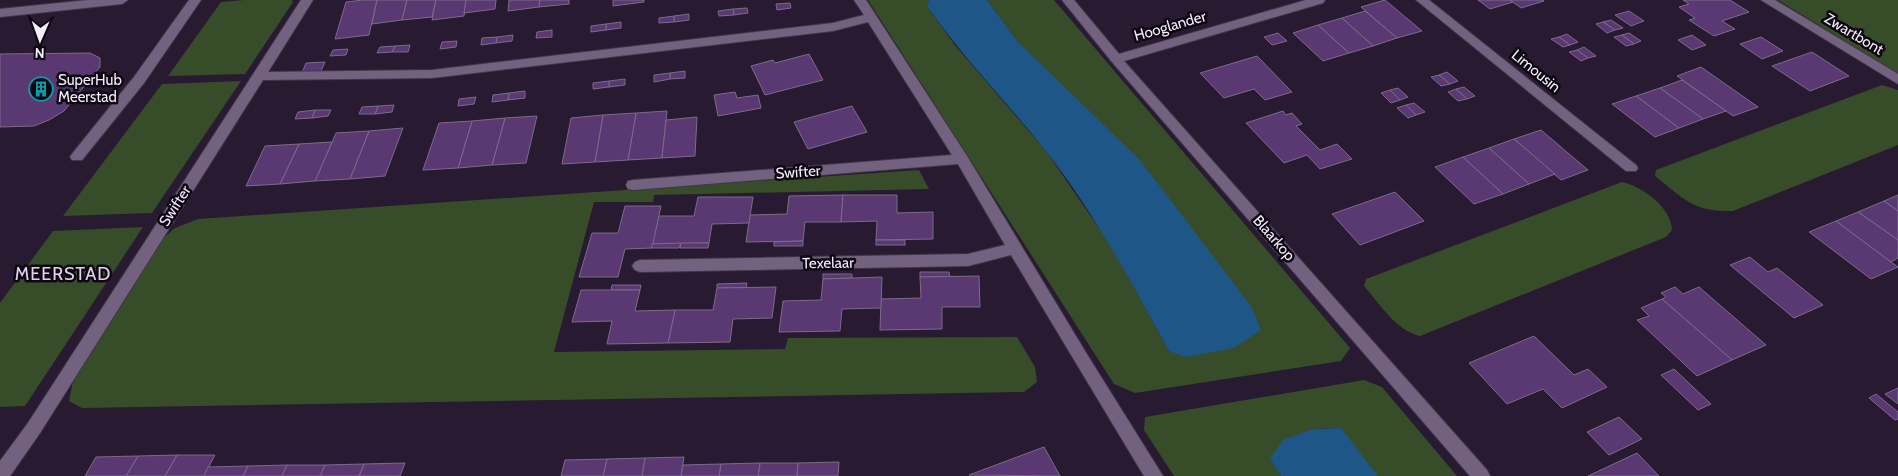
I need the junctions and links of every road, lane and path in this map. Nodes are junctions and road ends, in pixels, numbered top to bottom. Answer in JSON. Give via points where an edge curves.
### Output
{"nodes":[{"id":1,"x":122,"y":0,"type":"edge"},
{"id":2,"x":195,"y":0,"type":"edge"},
{"id":3,"x":307,"y":0,"type":"edge"},
{"id":4,"x":860,"y":0,"type":"edge"},
{"id":5,"x":1068,"y":0,"type":"edge"},
{"id":6,"x":1319,"y":0,"type":"edge"},
{"id":7,"x":1422,"y":0,"type":"edge"},
{"id":8,"x":1767,"y":0,"type":"edge"},
{"id":9,"x":0,"y":13,"type":"edge"},
{"id":10,"x":871,"y":17,"type":"junction"},
{"id":11,"x":1116,"y":59,"type":"junction"},
{"id":12,"x":258,"y":76,"type":"junction"},
{"id":13,"x":1898,"y":80,"type":"edge"},
{"id":14,"x":77,"y":157,"type":"dead end"},
{"id":15,"x":962,"y":159,"type":"junction"},
{"id":16,"x":1630,"y":168,"type":"dead end"},
{"id":17,"x":633,"y":185,"type":"dead end"},
{"id":18,"x":1015,"y":248,"type":"junction"},
{"id":19,"x":640,"y":266,"type":"dead end"},
{"id":20,"x":0,"y":476,"type":"edge"},
{"id":21,"x":1154,"y":476,"type":"edge"},
{"id":22,"x":1481,"y":476,"type":"edge"}],
"edges":[{"from":1,"to":9,"type":"street"},
{"from":2,"to":14,"type":"street","via":[[139,80]]},
{"from":3,"to":12,"type":"street","name":"Swifter"},
{"from":4,"to":10,"type":"street"},
{"from":5,"to":11,"type":"street","name":"Blaarkop"},
{"from":6,"to":11,"type":"street","name":"Hooglander"},
{"from":7,"to":16,"type":"street","name":"Limousin"},
{"from":8,"to":13,"type":"street","name":"Zwartbont"},
{"from":10,"to":12,"type":"street","via":[[833,27],[432,74]]},
{"from":10,"to":15,"type":"street"},
{"from":11,"to":22,"type":"street","name":"Blaarkop"},
{"from":12,"to":20,"type":"street","name":"Swifter"},
{"from":15,"to":17,"type":"street","name":"Swifter"},
{"from":15,"to":18,"type":"street"},
{"from":18,"to":19,"type":"street","name":"Texelaar","via":[[968,260]]},
{"from":18,"to":21,"type":"street"}]}
